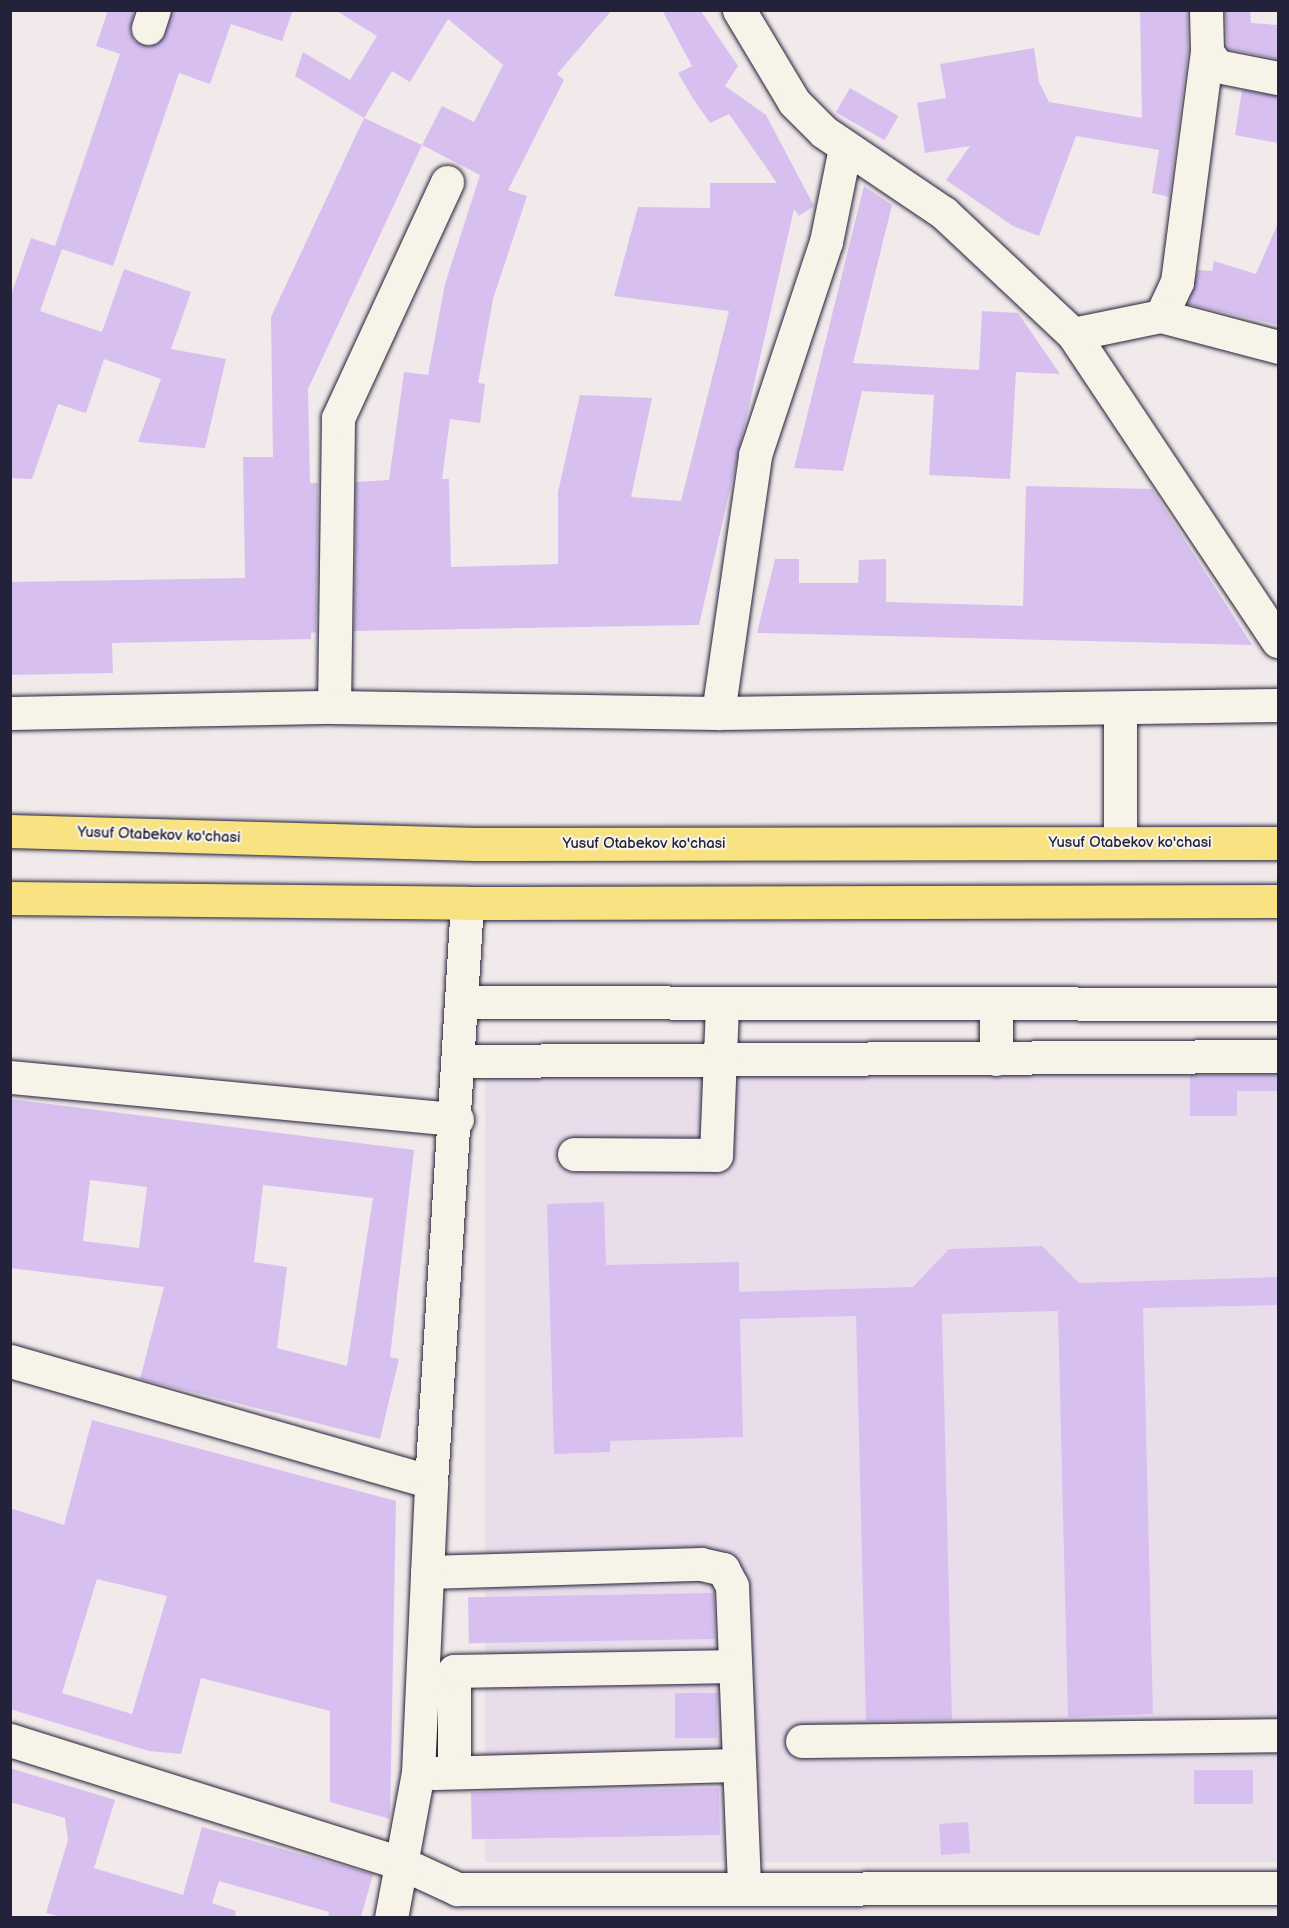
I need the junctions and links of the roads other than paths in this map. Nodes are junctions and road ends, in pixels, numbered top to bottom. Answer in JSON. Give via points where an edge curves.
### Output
{"nodes":[{"id":1,"x":738,"y":10,"type":"edge"},
{"id":2,"x":1206,"y":10,"type":"edge"},
{"id":3,"x":1207,"y":52,"type":"junction"},
{"id":4,"x":1278,"y":78,"type":"edge"},
{"id":5,"x":845,"y":148,"type":"junction"},
{"id":6,"x":447,"y":182,"type":"dead end"},
{"id":7,"x":1161,"y":316,"type":"junction"},
{"id":8,"x":1073,"y":334,"type":"junction"},
{"id":9,"x":1278,"y":347,"type":"edge"},
{"id":10,"x":1278,"y":641,"type":"edge"},
{"id":11,"x":1278,"y":705,"type":"edge"},
{"id":12,"x":334,"y":707,"type":"junction"},
{"id":13,"x":1120,"y":709,"type":"junction"},
{"id":14,"x":10,"y":713,"type":"edge"},
{"id":15,"x":718,"y":713,"type":"junction"},
{"id":16,"x":10,"y":831,"type":"edge"},
{"id":17,"x":1120,"y":843,"type":"junction"},
{"id":18,"x":1278,"y":843,"type":"edge"},
{"id":19,"x":10,"y":898,"type":"edge"},
{"id":20,"x":1278,"y":900,"type":"edge"},
{"id":21,"x":467,"y":903,"type":"junction"},
{"id":22,"x":462,"y":1002,"type":"junction"},
{"id":23,"x":722,"y":1003,"type":"junction"},
{"id":24,"x":996,"y":1003,"type":"junction"},
{"id":25,"x":1278,"y":1004,"type":"edge"},
{"id":26,"x":1278,"y":1056,"type":"edge"},
{"id":27,"x":996,"y":1059,"type":"junction"},
{"id":28,"x":719,"y":1060,"type":"junction"},
{"id":29,"x":459,"y":1061,"type":"junction"},
{"id":30,"x":10,"y":1077,"type":"edge"},
{"id":31,"x":457,"y":1119,"type":"junction"},
{"id":32,"x":574,"y":1154,"type":"dead end"},
{"id":33,"x":10,"y":1361,"type":"edge"},
{"id":34,"x":430,"y":1482,"type":"junction"},
{"id":35,"x":427,"y":1572,"type":"junction"},
{"id":36,"x":734,"y":1666,"type":"junction"},
{"id":37,"x":422,"y":1671,"type":"junction"},
{"id":38,"x":454,"y":1671,"type":"junction"},
{"id":39,"x":1278,"y":1735,"type":"edge"},
{"id":40,"x":10,"y":1740,"type":"edge"},
{"id":41,"x":802,"y":1741,"type":"dead end"},
{"id":42,"x":738,"y":1765,"type":"junction"},
{"id":43,"x":454,"y":1772,"type":"junction"},
{"id":44,"x":418,"y":1773,"type":"junction"},
{"id":45,"x":403,"y":1864,"type":"junction"},
{"id":46,"x":744,"y":1888,"type":"junction"},
{"id":47,"x":1278,"y":1888,"type":"edge"},
{"id":48,"x":391,"y":1917,"type":"edge"}],
"edges":[{"from":1,"to":5,"type":"street","via":[[794,102]]},
{"from":2,"to":3,"type":"street"},
{"from":3,"to":4,"type":"street","via":[[1218,66]]},
{"from":3,"to":7,"type":"street","via":[[1177,282]]},
{"from":5,"to":8,"type":"street","via":[[944,213]]},
{"from":5,"to":15,"type":"street","via":[[826,242],[755,455]]},
{"from":6,"to":12,"type":"street","via":[[338,418]]},
{"from":7,"to":8,"type":"street"},
{"from":7,"to":9,"type":"street"},
{"from":8,"to":10,"type":"street"},
{"from":11,"to":13,"type":"street"},
{"from":12,"to":14,"type":"street"},
{"from":12,"to":15,"type":"street"},
{"from":13,"to":15,"type":"street"},
{"from":13,"to":17,"type":"street"},
{"from":16,"to":17,"type":"main road","name":"Yusuf Otabekov ko'chasi","via":[[475,844]]},
{"from":17,"to":18,"type":"main road","name":"Yusuf Otabekov ko'chasi"},
{"from":19,"to":21,"type":"main road"},
{"from":20,"to":21,"type":"main road"},
{"from":21,"to":22,"type":"street"},
{"from":22,"to":23,"type":"street"},
{"from":22,"to":29,"type":"street"},
{"from":23,"to":24,"type":"street"},
{"from":23,"to":28,"type":"street"},
{"from":24,"to":25,"type":"street"},
{"from":24,"to":27,"type":"street"},
{"from":26,"to":27,"type":"street"},
{"from":27,"to":28,"type":"street"},
{"from":28,"to":29,"type":"street"},
{"from":28,"to":32,"type":"street","via":[[716,1155]]},
{"from":29,"to":31,"type":"street"},
{"from":30,"to":31,"type":"street"},
{"from":31,"to":34,"type":"street"},
{"from":33,"to":34,"type":"street"},
{"from":34,"to":35,"type":"street"},
{"from":35,"to":36,"type":"street","via":[[701,1564],[723,1569],[732,1586]]},
{"from":35,"to":37,"type":"street"},
{"from":36,"to":38,"type":"street"},
{"from":36,"to":42,"type":"street"},
{"from":37,"to":38,"type":"street"},
{"from":37,"to":44,"type":"street"},
{"from":38,"to":43,"type":"street"},
{"from":39,"to":41,"type":"street"},
{"from":40,"to":45,"type":"street"},
{"from":42,"to":43,"type":"street"},
{"from":42,"to":46,"type":"street"},
{"from":43,"to":44,"type":"street"},
{"from":44,"to":45,"type":"street"},
{"from":45,"to":46,"type":"street","via":[[457,1889]]},
{"from":45,"to":48,"type":"street"},
{"from":46,"to":47,"type":"street"}]}
